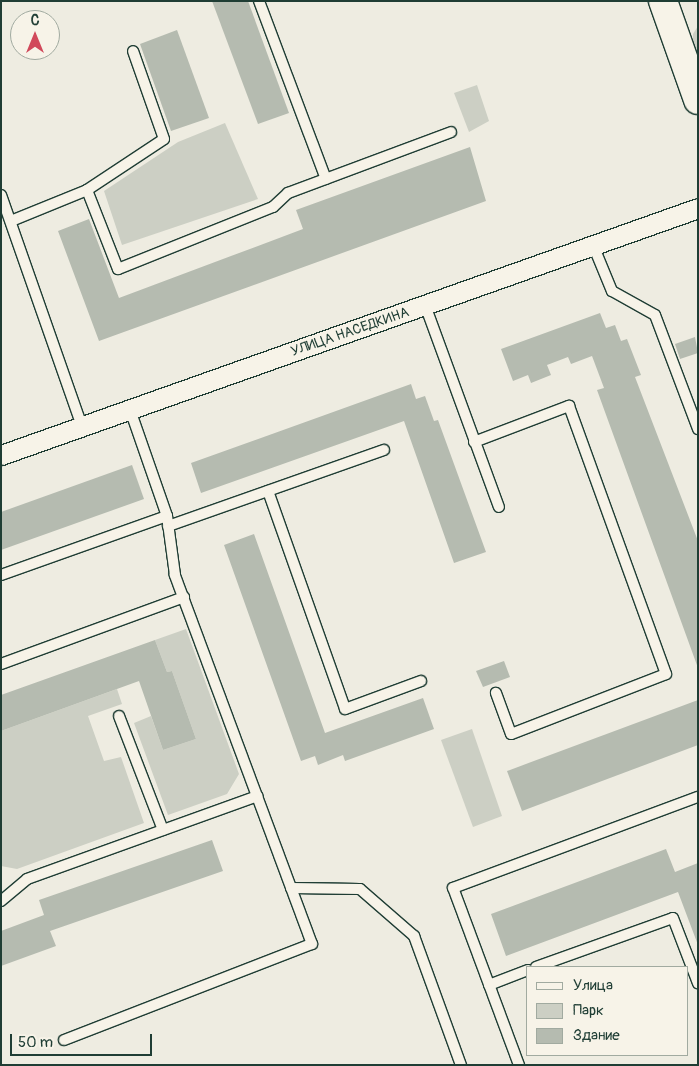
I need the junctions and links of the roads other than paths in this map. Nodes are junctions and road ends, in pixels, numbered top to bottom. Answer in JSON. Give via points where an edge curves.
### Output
{"nodes":[{"id":1,"x":259,"y":1,"type":"edge"},
{"id":2,"x":667,"y":4,"type":"edge"},
{"id":3,"x":133,"y":51,"type":"dead end"},
{"id":4,"x":698,"y":100,"type":"edge"},
{"id":5,"x":451,"y":132,"type":"dead end"},
{"id":6,"x":326,"y":179,"type":"junction"},
{"id":7,"x":88,"y":190,"type":"junction"},
{"id":8,"x":1,"y":195,"type":"edge"},
{"id":9,"x":698,"y":208,"type":"edge"},
{"id":10,"x":11,"y":221,"type":"junction"},
{"id":11,"x":593,"y":246,"type":"junction"},
{"id":12,"x":425,"y":305,"type":"junction"},
{"id":13,"x":130,"y":410,"type":"junction"},
{"id":14,"x":82,"y":426,"type":"junction"},
{"id":15,"x":698,"y":430,"type":"edge"},
{"id":16,"x":474,"y":442,"type":"junction"},
{"id":17,"x":384,"y":450,"type":"dead end"},
{"id":18,"x":1,"y":455,"type":"edge"},
{"id":19,"x":268,"y":491,"type":"junction"},
{"id":20,"x":499,"y":507,"type":"dead end"},
{"id":21,"x":167,"y":521,"type":"junction"},
{"id":22,"x":1,"y":575,"type":"edge"},
{"id":23,"x":184,"y":597,"type":"junction"},
{"id":24,"x":1,"y":664,"type":"edge"},
{"id":25,"x":421,"y":681,"type":"dead end"},
{"id":26,"x":496,"y":693,"type":"dead end"},
{"id":27,"x":119,"y":716,"type":"dead end"},
{"id":28,"x":258,"y":796,"type":"junction"},
{"id":29,"x":698,"y":797,"type":"edge"},
{"id":30,"x":162,"y":830,"type":"junction"},
{"id":31,"x":292,"y":888,"type":"junction"},
{"id":32,"x":1,"y":901,"type":"edge"},
{"id":33,"x":539,"y":966,"type":"edge"},
{"id":34,"x":526,"y":971,"type":"edge"},
{"id":35,"x":698,"y":983,"type":"edge"},
{"id":36,"x":489,"y":985,"type":"junction"},
{"id":37,"x":64,"y":1040,"type":"dead end"},
{"id":38,"x":461,"y":1065,"type":"edge"},
{"id":39,"x":519,"y":1065,"type":"edge"}],
"edges":[{"from":1,"to":6,"type":"lane"},
{"from":2,"to":4,"type":"main road"},
{"from":3,"to":7,"type":"lane","via":[[164,139]]},
{"from":5,"to":6,"type":"lane"},
{"from":6,"to":7,"type":"lane","via":[[288,193],[273,207],[118,269]]},
{"from":7,"to":10,"type":"lane"},
{"from":8,"to":10,"type":"lane"},
{"from":9,"to":11,"type":"street","name":"УЛИЦА НАСЕДКИНА"},
{"from":10,"to":14,"type":"lane"},
{"from":11,"to":12,"type":"street","name":"УЛИЦА НАСЕДКИНА"},
{"from":11,"to":15,"type":"lane","via":[[612,291],[655,315]]},
{"from":12,"to":13,"type":"street","name":"УЛИЦА НАСЕДКИНА"},
{"from":12,"to":16,"type":"lane"},
{"from":13,"to":14,"type":"street","name":"УЛИЦА НАСЕДКИНА"},
{"from":13,"to":21,"type":"lane"},
{"from":14,"to":18,"type":"street","name":"УЛИЦА НАСЕДКИНА"},
{"from":16,"to":20,"type":"lane"},
{"from":16,"to":26,"type":"lane","via":[[569,406],[666,674],[510,734]]},
{"from":17,"to":19,"type":"lane"},
{"from":19,"to":21,"type":"lane"},
{"from":19,"to":25,"type":"lane","via":[[345,709]]},
{"from":21,"to":22,"type":"lane"},
{"from":21,"to":23,"type":"lane","via":[[176,576]]},
{"from":23,"to":24,"type":"lane"},
{"from":23,"to":28,"type":"lane"},
{"from":27,"to":30,"type":"lane"},
{"from":28,"to":30,"type":"lane"},
{"from":28,"to":31,"type":"lane"},
{"from":29,"to":36,"type":"lane","via":[[453,888]]},
{"from":30,"to":32,"type":"lane","via":[[27,879]]},
{"from":31,"to":37,"type":"lane","via":[[312,944]]},
{"from":31,"to":38,"type":"lane","via":[[360,889],[414,936]]},
{"from":33,"to":35,"type":"lane","via":[[673,918]]},
{"from":34,"to":36,"type":"lane"},
{"from":36,"to":39,"type":"lane"}]}
